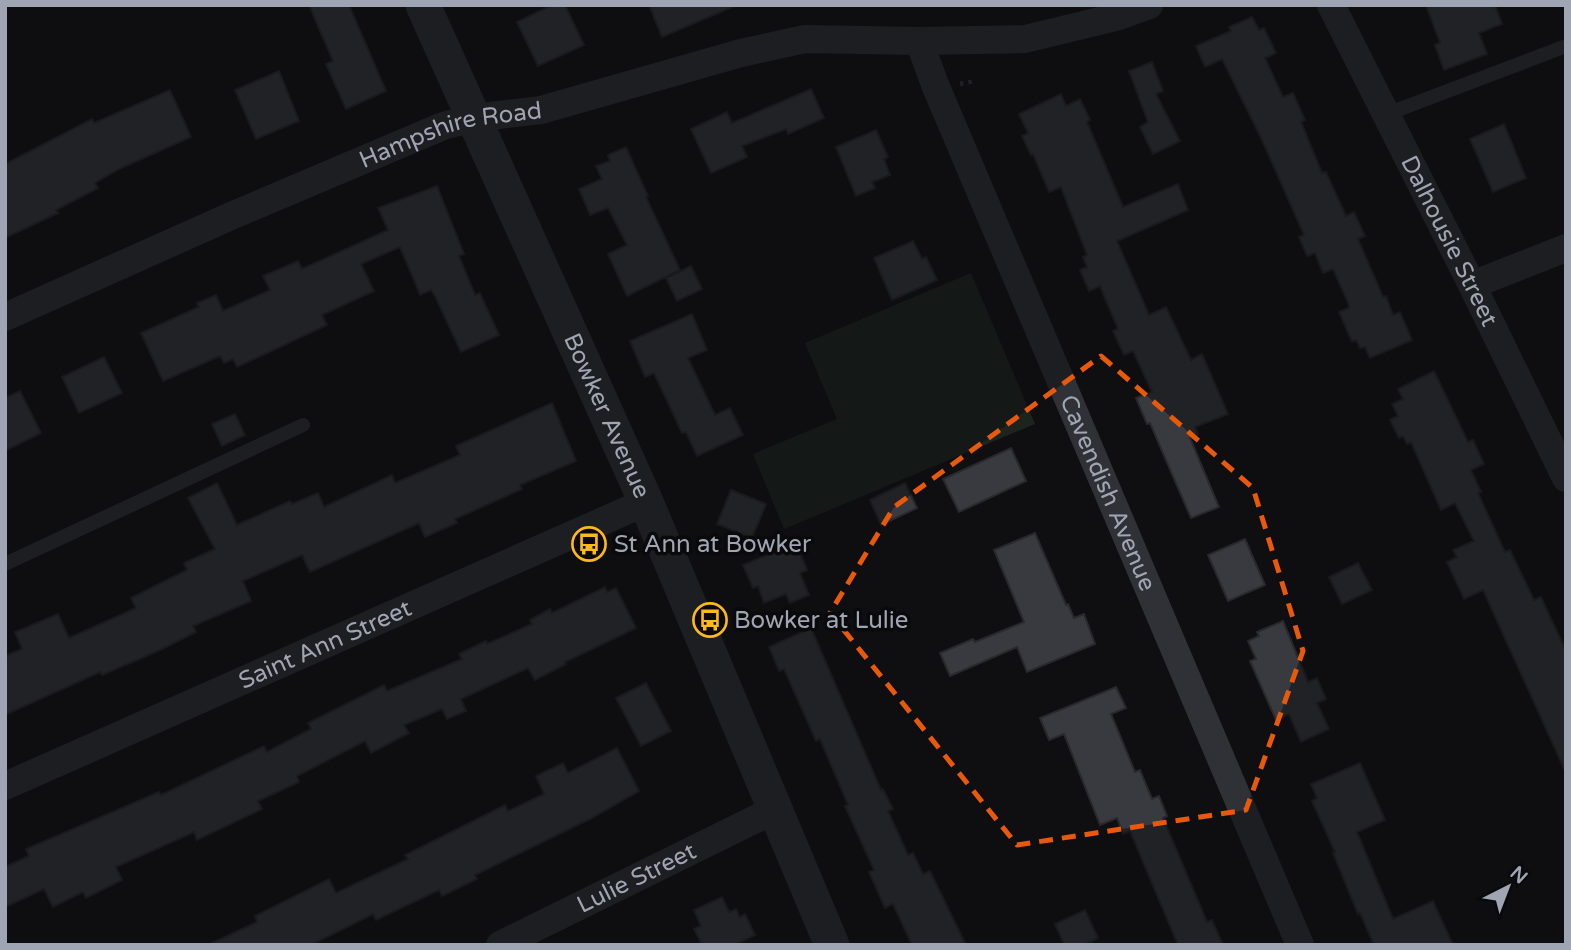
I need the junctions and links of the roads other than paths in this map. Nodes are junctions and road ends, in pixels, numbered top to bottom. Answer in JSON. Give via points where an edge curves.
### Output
{"nodes":[{"id":1,"x":423,"y":5,"type":"edge"},
{"id":2,"x":1149,"y":5,"type":"edge"},
{"id":3,"x":1331,"y":5,"type":"edge"},
{"id":4,"x":919,"y":41,"type":"junction"},
{"id":5,"x":1566,"y":46,"type":"edge"},
{"id":6,"x":1387,"y":114,"type":"junction"},
{"id":7,"x":473,"y":118,"type":"junction"},
{"id":8,"x":1566,"y":248,"type":"edge"},
{"id":9,"x":1472,"y":285,"type":"junction"},
{"id":10,"x":5,"y":317,"type":"edge"},
{"id":11,"x":303,"y":425,"type":"dead end"},
{"id":12,"x":1566,"y":478,"type":"edge"},
{"id":13,"x":646,"y":502,"type":"junction"},
{"id":14,"x":5,"y":564,"type":"edge"},
{"id":15,"x":5,"y":786,"type":"edge"},
{"id":16,"x":774,"y":810,"type":"junction"},
{"id":17,"x":500,"y":945,"type":"edge"},
{"id":18,"x":832,"y":945,"type":"edge"},
{"id":19,"x":1300,"y":945,"type":"edge"}],
"edges":[{"from":1,"to":7,"type":"street","name":"Bowker Avenue"},
{"from":2,"to":4,"type":"street","name":"Hampshire Road","via":[[1025,39]]},
{"from":3,"to":6,"type":"street","name":"Dalhousie Street"},
{"from":4,"to":7,"type":"street","name":"Hampshire Road","via":[[805,39],[541,110]]},
{"from":4,"to":19,"type":"street","name":"Cavendish Avenue"},
{"from":5,"to":6,"type":"lane"},
{"from":6,"to":9,"type":"street","name":"Dalhousie Street"},
{"from":7,"to":10,"type":"street","name":"Hampshire Road","via":[[433,130]]},
{"from":7,"to":13,"type":"street","name":"Bowker Avenue"},
{"from":8,"to":9,"type":"street"},
{"from":9,"to":12,"type":"street","name":"Dalhousie Street"},
{"from":11,"to":14,"type":"lane"},
{"from":13,"to":15,"type":"street","name":"Saint Ann Street"},
{"from":13,"to":16,"type":"street","name":"Bowker Avenue"},
{"from":16,"to":17,"type":"street","name":"Lulie Street"},
{"from":16,"to":18,"type":"street","name":"Bowker Avenue"}]}
